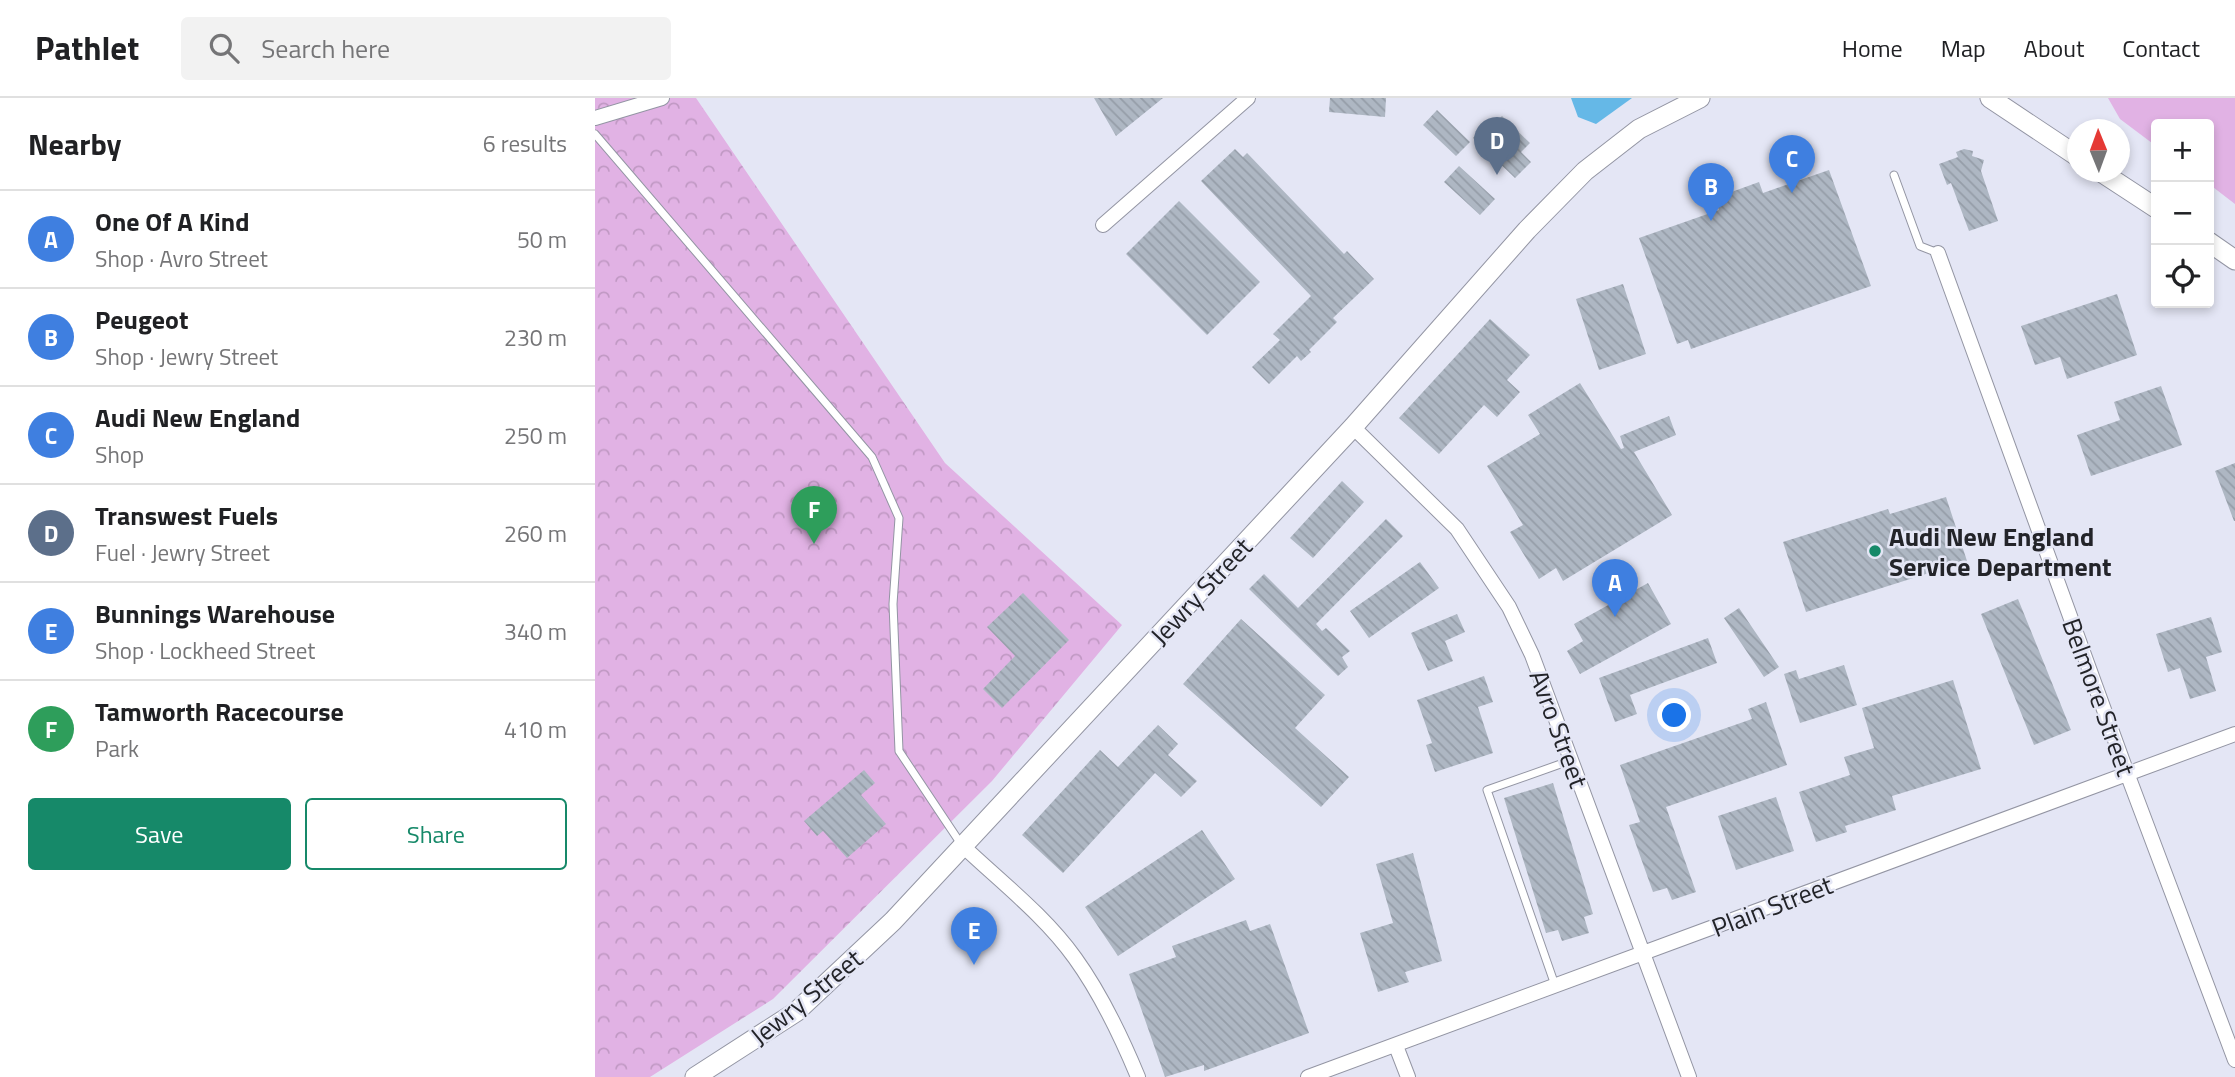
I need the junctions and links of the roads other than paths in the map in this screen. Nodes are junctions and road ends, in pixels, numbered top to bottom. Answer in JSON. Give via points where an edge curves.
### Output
{"nodes":[{"id":1,"x":662,"y":98,"type":"edge"},
{"id":2,"x":1248,"y":98,"type":"edge"},
{"id":3,"x":1700,"y":98,"type":"edge"},
{"id":4,"x":1990,"y":98,"type":"edge"},
{"id":5,"x":595,"y":118,"type":"edge"},
{"id":6,"x":595,"y":134,"type":"edge"},
{"id":7,"x":2067,"y":149,"type":"edge"},
{"id":8,"x":1894,"y":175,"type":"dead end"},
{"id":9,"x":2116,"y":182,"type":"edge"},
{"id":10,"x":2151,"y":205,"type":"edge"},
{"id":11,"x":1103,"y":225,"type":"dead end"},
{"id":12,"x":2213,"y":245,"type":"edge"},
{"id":13,"x":1938,"y":253,"type":"joint"},
{"id":14,"x":2235,"y":260,"type":"edge"},
{"id":15,"x":1353,"y":427,"type":"junction"},
{"id":16,"x":2235,"y":734,"type":"edge"},
{"id":17,"x":1569,"y":761,"type":"junction"},
{"id":18,"x":2127,"y":773,"type":"junction"},
{"id":19,"x":964,"y":847,"type":"junction"},
{"id":20,"x":1644,"y":953,"type":"junction"},
{"id":21,"x":1555,"y":986,"type":"junction"},
{"id":22,"x":1397,"y":1046,"type":"junction"},
{"id":23,"x":2235,"y":1060,"type":"edge"},
{"id":24,"x":695,"y":1077,"type":"edge"},
{"id":25,"x":1139,"y":1077,"type":"edge"},
{"id":26,"x":1308,"y":1077,"type":"edge"},
{"id":27,"x":1408,"y":1077,"type":"edge"},
{"id":28,"x":1689,"y":1077,"type":"edge"}],
"edges":[{"from":1,"to":5,"type":"street"},
{"from":2,"to":11,"type":"street"},
{"from":3,"to":15,"type":"main road","name":"Jewry Street","via":[[1639,129],[1585,171]]},
{"from":4,"to":7,"type":"main road"},
{"from":6,"to":19,"type":"lane","via":[[871,457],[899,518],[893,604],[899,751]]},
{"from":8,"to":13,"type":"lane","via":[[1920,246]]},
{"from":9,"to":10,"type":"main road"},
{"from":12,"to":14,"type":"main road"},
{"from":13,"to":18,"type":"street","name":"Belmore Street"},
{"from":15,"to":17,"type":"street","name":"Avro Street","via":[[1457,528],[1484,566],[1532,655]]},
{"from":15,"to":19,"type":"main road","name":"Jewry Street"},
{"from":16,"to":18,"type":"street","name":"Plain Street"},
{"from":17,"to":20,"type":"street","name":"Avro Street"},
{"from":17,"to":21,"type":"lane","via":[[1487,790]]},
{"from":18,"to":20,"type":"street","name":"Plain Street"},
{"from":18,"to":23,"type":"street","name":"Belmore Street"},
{"from":19,"to":24,"type":"main road","name":"Jewry Street","via":[[796,1012]]},
{"from":19,"to":25,"type":"street","via":[[1074,956],[1100,997]]},
{"from":20,"to":21,"type":"street","name":"Plain Street"},
{"from":20,"to":28,"type":"street","name":"Avro Street"},
{"from":21,"to":22,"type":"street","name":"Plain Street"},
{"from":22,"to":26,"type":"street","name":"Plain Street"},
{"from":22,"to":27,"type":"street"}]}
